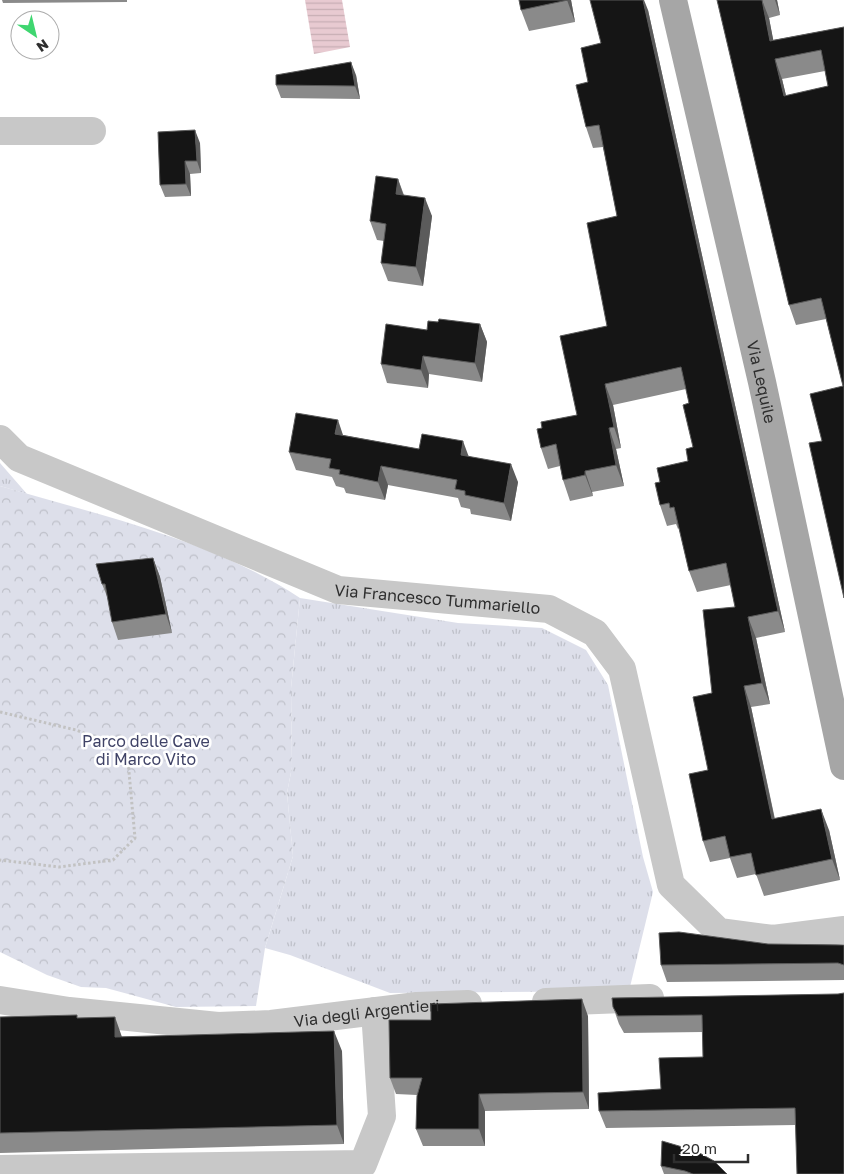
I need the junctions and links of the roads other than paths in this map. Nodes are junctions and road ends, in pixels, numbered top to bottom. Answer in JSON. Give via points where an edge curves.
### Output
{"nodes":[{"id":1,"x":673,"y":0,"type":"edge"},
{"id":2,"x":0,"y":131,"type":"edge"},
{"id":3,"x":92,"y":131,"type":"dead end"},
{"id":4,"x":0,"y":439,"type":"edge"},
{"id":5,"x":844,"y":766,"type":"edge"},
{"id":6,"x":844,"y":930,"type":"edge"},
{"id":7,"x":676,"y":997,"type":"edge"},
{"id":8,"x":0,"y":1000,"type":"edge"},
{"id":9,"x":375,"y":1011,"type":"junction"},
{"id":10,"x":0,"y":1168,"type":"edge"}],
"edges":[{"from":1,"to":5,"type":"main road","name":"Via Lequile","via":[[762,382]]},
{"from":2,"to":3,"type":"street"},
{"from":4,"to":6,"type":"street","name":"Via Francesco Tummariello","via":[[19,458],[338,590],[549,610],[595,633],[622,669],[671,885],[719,932],[773,939]]},
{"from":7,"to":9,"type":"street","name":"Via degli Argentieri","via":[[417,1006]]},
{"from":8,"to":9,"type":"street","name":"Via degli Argentieri","via":[[69,1011],[218,1026],[271,1024]]},
{"from":9,"to":10,"type":"street","via":[[382,1116],[364,1164]]}]}
